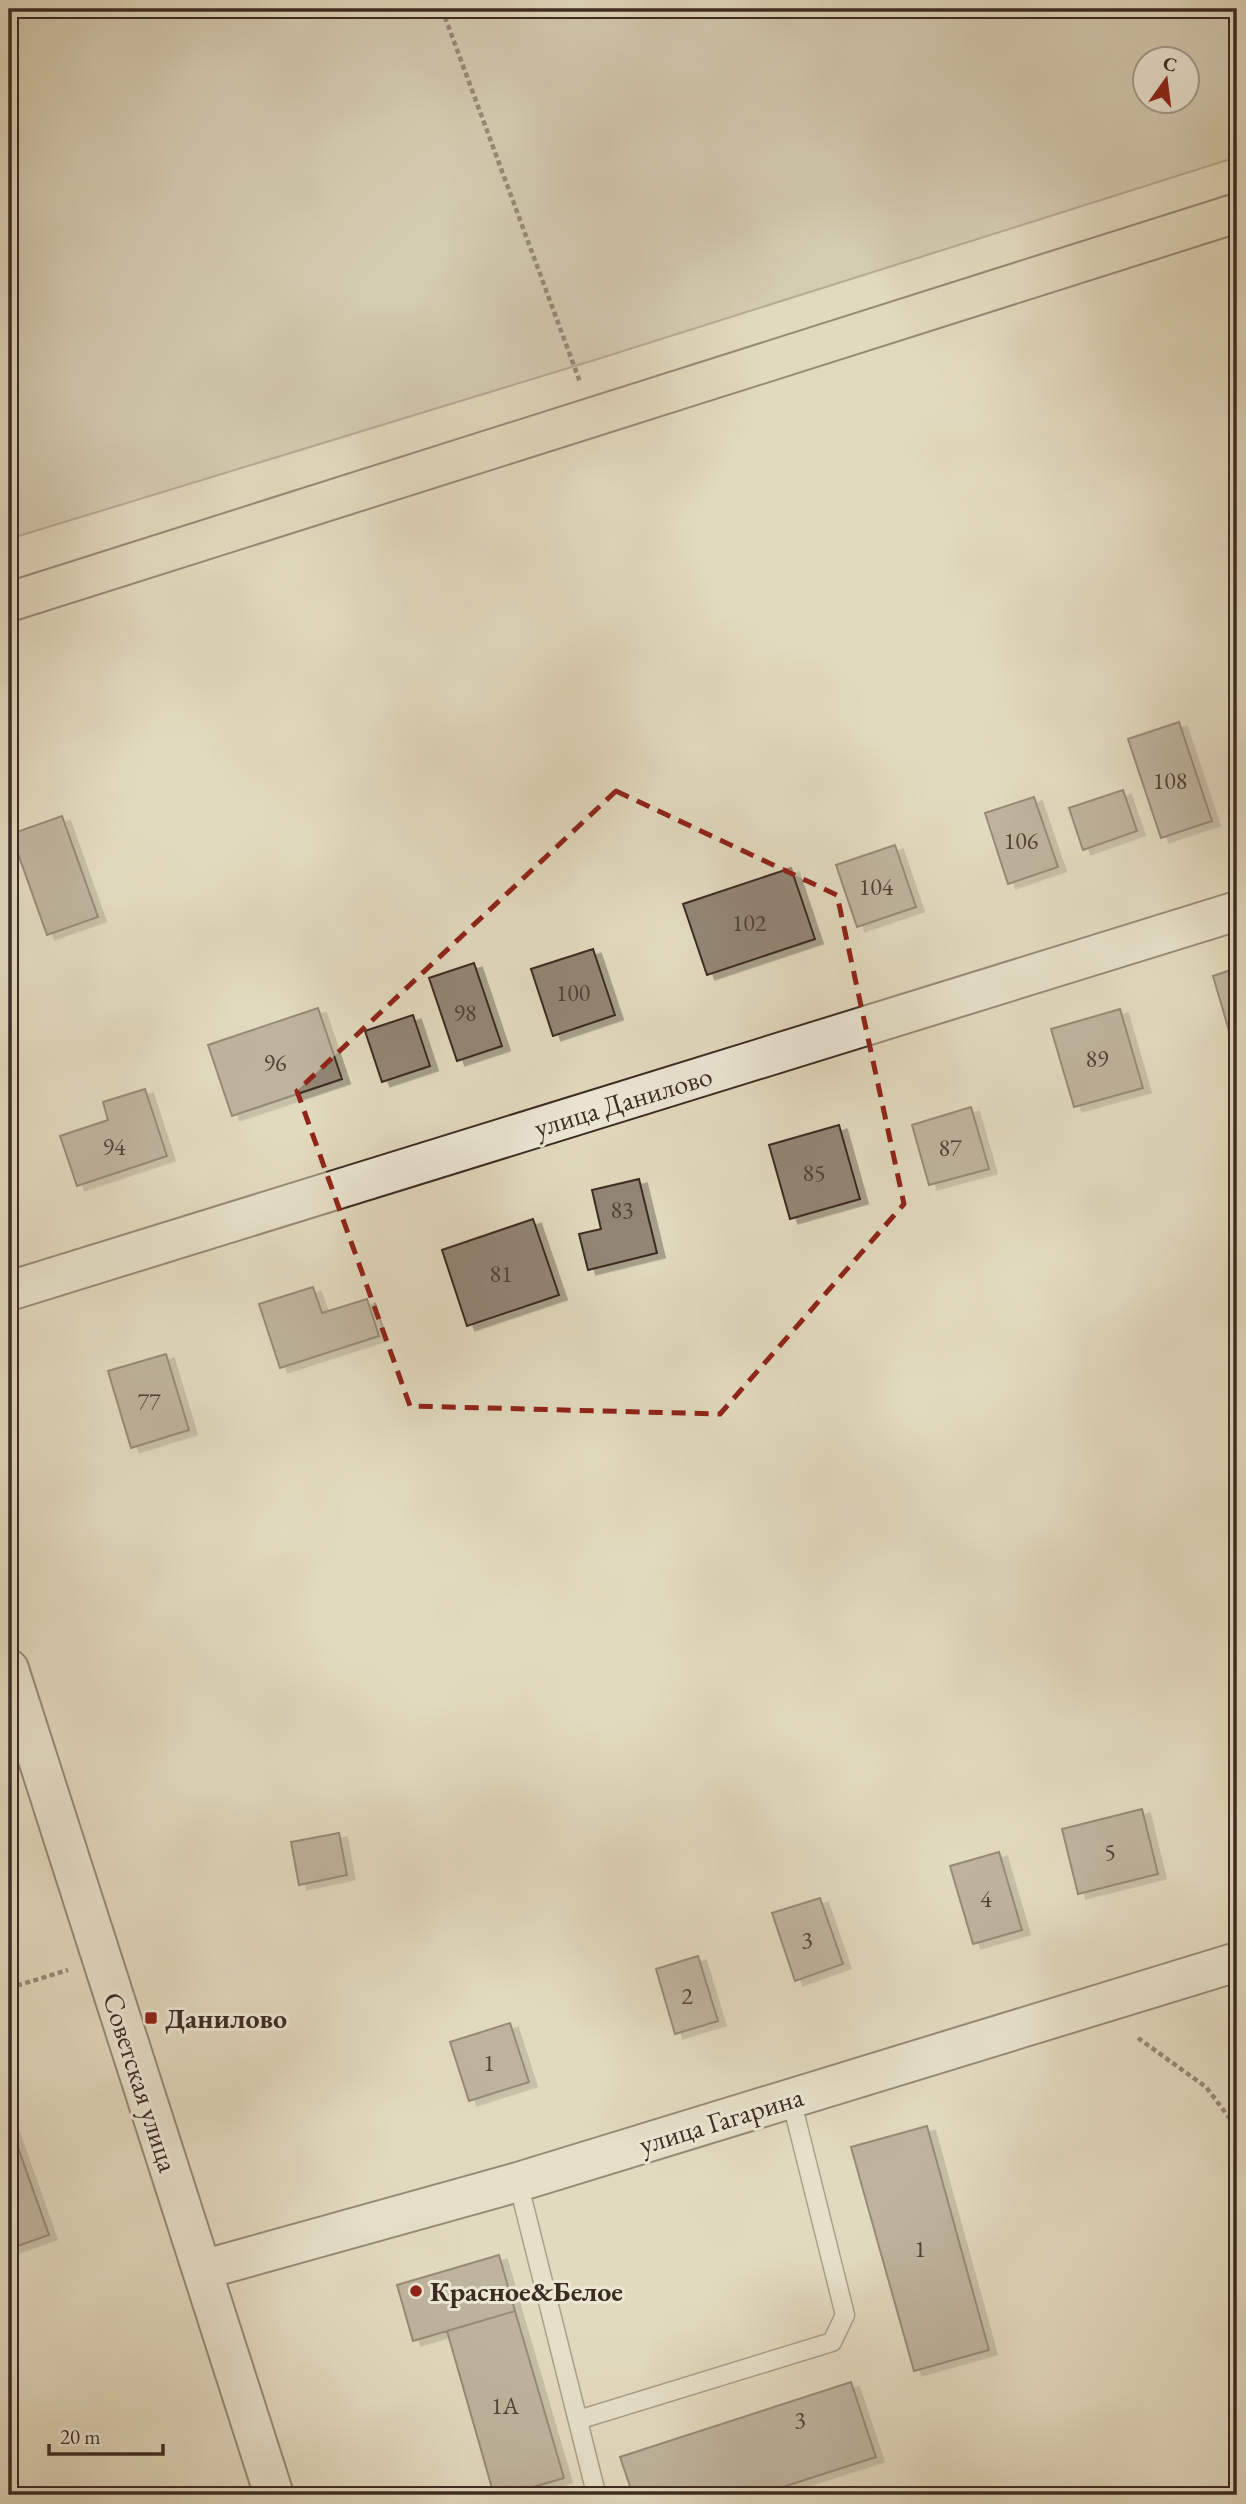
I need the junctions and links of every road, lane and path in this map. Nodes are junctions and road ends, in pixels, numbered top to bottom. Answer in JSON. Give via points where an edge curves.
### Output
{"nodes":[{"id":1,"x":442,"y":9,"type":"edge"},
{"id":2,"x":1237,"y":213,"type":"edge"},
{"id":3,"x":593,"y":418,"type":"junction"},
{"id":4,"x":9,"y":603,"type":"edge"},
{"id":5,"x":1237,"y":911,"type":"edge"},
{"id":6,"x":9,"y":1291,"type":"edge"},
{"id":7,"x":9,"y":1669,"type":"edge"},
{"id":8,"x":102,"y":1959,"type":"junction"},
{"id":9,"x":1237,"y":1962,"type":"edge"},
{"id":10,"x":9,"y":1988,"type":"edge"},
{"id":11,"x":1138,"y":2038,"type":"dead end"},
{"id":12,"x":791,"y":2099,"type":"junction"},
{"id":13,"x":1237,"y":2123,"type":"edge"},
{"id":14,"x":518,"y":2182,"type":"junction"},
{"id":15,"x":202,"y":2270,"type":"junction"},
{"id":16,"x":578,"y":2420,"type":"junction"},
{"id":17,"x":274,"y":2495,"type":"edge"},
{"id":18,"x":595,"y":2495,"type":"edge"}],
"edges":[{"from":1,"to":3,"type":"path"},
{"from":2,"to":3,"type":"main road"},
{"from":3,"to":4,"type":"main road"},
{"from":5,"to":6,"type":"street","name":"улица Данилово"},
{"from":7,"to":8,"type":"street","name":"Советская улица"},
{"from":8,"to":10,"type":"path"},
{"from":8,"to":15,"type":"street","name":"Советская улица"},
{"from":9,"to":12,"type":"street","name":"улица Гагарина"},
{"from":11,"to":13,"type":"path","via":[[1206,2087]]},
{"from":12,"to":14,"type":"street","name":"улица Гагарина"},
{"from":12,"to":16,"type":"lane","via":[[845,2315],[832,2342]]},
{"from":14,"to":15,"type":"street","name":"улица Гагарина"},
{"from":14,"to":16,"type":"lane"},
{"from":15,"to":17,"type":"street","name":"Советская улица"},
{"from":16,"to":18,"type":"lane"}]}
